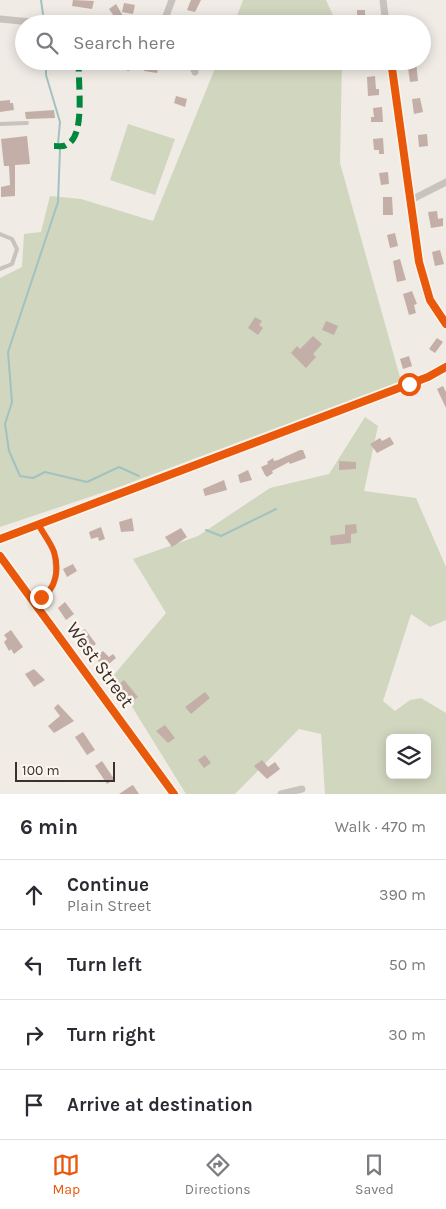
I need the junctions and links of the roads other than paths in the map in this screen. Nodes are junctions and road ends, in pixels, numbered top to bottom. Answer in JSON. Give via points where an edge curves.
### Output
{"nodes":[{"id":1,"x":172,"y":0,"type":"edge"},
{"id":2,"x":383,"y":0,"type":"edge"},
{"id":3,"x":166,"y":15,"type":"edge"},
{"id":4,"x":385,"y":15,"type":"edge"},
{"id":5,"x":0,"y":19,"type":"edge"},
{"id":6,"x":15,"y":20,"type":"edge"},
{"id":7,"x":392,"y":70,"type":"edge"},
{"id":8,"x":27,"y":123,"type":"dead end"},
{"id":9,"x":0,"y":124,"type":"edge"},
{"id":10,"x":446,"y":182,"type":"edge"},
{"id":11,"x":409,"y":201,"type":"junction"},
{"id":12,"x":1,"y":233,"type":"edge"},
{"id":13,"x":0,"y":269,"type":"edge"},
{"id":14,"x":446,"y":324,"type":"edge"},
{"id":15,"x":446,"y":367,"type":"edge"},
{"id":16,"x":38,"y":524,"type":"junction"},
{"id":17,"x":0,"y":539,"type":"edge"},
{"id":18,"x":0,"y":556,"type":"edge"},
{"id":19,"x":33,"y":600,"type":"junction"},
{"id":20,"x":302,"y":789,"type":"dead end"},
{"id":21,"x":174,"y":794,"type":"edge"},
{"id":22,"x":281,"y":794,"type":"edge"}],
"edges":[{"from":1,"to":3,"type":"street"},
{"from":2,"to":4,"type":"street"},
{"from":5,"to":6,"type":"street"},
{"from":7,"to":11,"type":"street"},
{"from":8,"to":9,"type":"lane"},
{"from":10,"to":11,"type":"street"},
{"from":11,"to":14,"type":"street","via":[[424,282],[430,300]]},
{"from":12,"to":13,"type":"lane","via":[[12,239],[17,255],[12,264]]},
{"from":15,"to":16,"type":"street","via":[[428,377]]},
{"from":16,"to":17,"type":"street"},
{"from":16,"to":19,"type":"lane","via":[[54,552],[55,573],[54,586],[49,593]]},
{"from":18,"to":19,"type":"street","name":"West Street"},
{"from":19,"to":21,"type":"street","name":"West Street"},
{"from":20,"to":22,"type":"street"}]}
